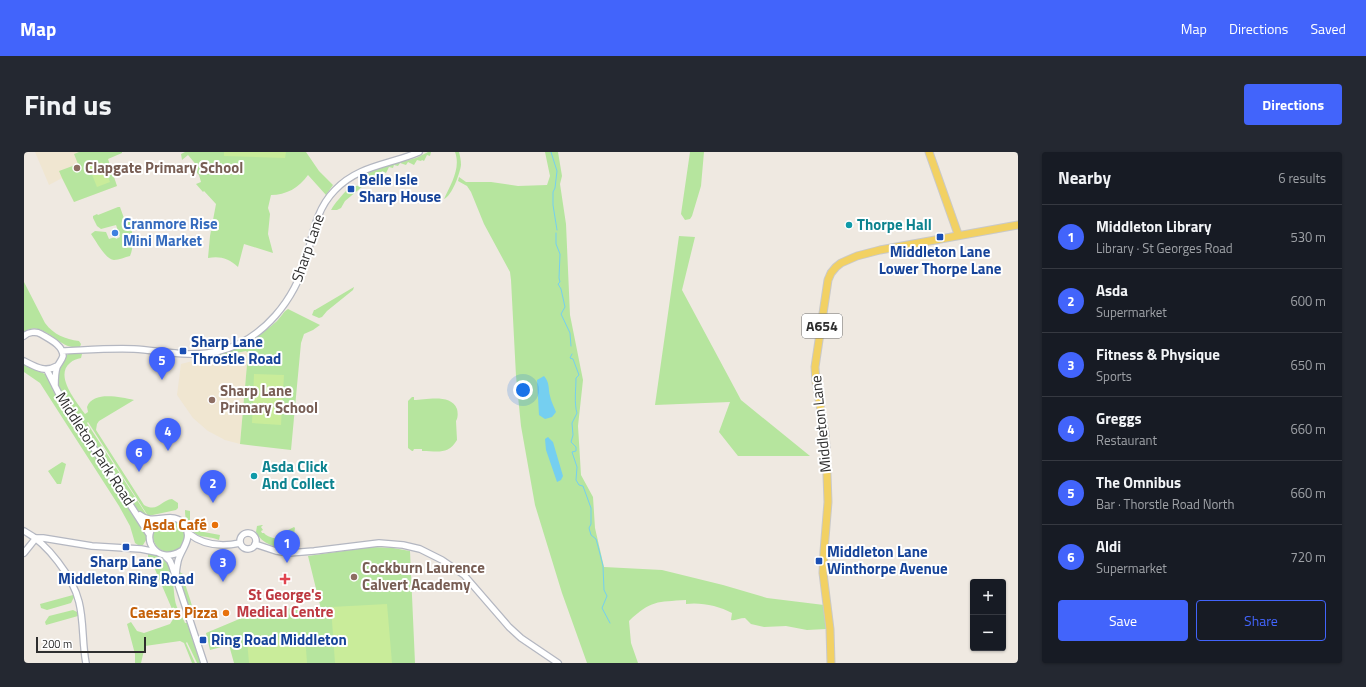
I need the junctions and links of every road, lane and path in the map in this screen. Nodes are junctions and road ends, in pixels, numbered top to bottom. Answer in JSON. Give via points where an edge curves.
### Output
{"nodes":[{"id":1,"x":419,"y":152,"type":"edge"},
{"id":2,"x":929,"y":152,"type":"edge"},
{"id":3,"x":1018,"y":225,"type":"edge"},
{"id":4,"x":958,"y":234,"type":"junction"},
{"id":5,"x":24,"y":336,"type":"edge"},
{"id":6,"x":62,"y":351,"type":"junction"},
{"id":7,"x":24,"y":361,"type":"edge"},
{"id":8,"x":57,"y":366,"type":"junction"},
{"id":9,"x":46,"y":370,"type":"junction"},
{"id":10,"x":55,"y":386,"type":"junction"},
{"id":11,"x":135,"y":511,"type":"junction"},
{"id":12,"x":160,"y":519,"type":"junction"},
{"id":13,"x":24,"y":531,"type":"edge"},
{"id":14,"x":188,"y":533,"type":"junction"},
{"id":15,"x":149,"y":537,"type":"junction"},
{"id":16,"x":36,"y":538,"type":"junction"},
{"id":17,"x":61,"y":542,"type":"junction"},
{"id":18,"x":201,"y":542,"type":"junction"},
{"id":19,"x":240,"y":543,"type":"junction"},
{"id":20,"x":255,"y":544,"type":"junction"},
{"id":21,"x":48,"y":549,"type":"junction"},
{"id":22,"x":141,"y":549,"type":"junction"},
{"id":23,"x":183,"y":549,"type":"junction"},
{"id":24,"x":156,"y":552,"type":"junction"},
{"id":25,"x":24,"y":553,"type":"edge"},
{"id":26,"x":165,"y":556,"type":"junction"},
{"id":27,"x":176,"y":577,"type":"junction"},
{"id":28,"x":86,"y":663,"type":"edge"},
{"id":29,"x":204,"y":663,"type":"edge"},
{"id":30,"x":558,"y":663,"type":"edge"},
{"id":31,"x":831,"y":663,"type":"edge"}],
"edges":[{"from":1,"to":6,"type":"street","name":"Sharp Lane","via":[[359,172],[334,190],[321,208],[302,270],[286,304],[273,319],[243,341],[207,353],[179,354],[106,348]]},
{"from":2,"to":4,"type":"main road"},
{"from":3,"to":4,"type":"main road","name":"Middleton Lane"},
{"from":4,"to":31,"type":"main road","name":"Middleton Lane","number":"A654","via":[[857,256],[836,267],[828,280],[815,367],[826,447],[828,502],[823,573],[830,629]]},
{"from":5,"to":6,"type":"street","via":[[32,332],[38,333],[58,344]]},
{"from":6,"to":8,"type":"street","name":"Middleton Park Road","via":[[63,356]]},
{"from":7,"to":9,"type":"street"},
{"from":8,"to":9,"type":"street"},
{"from":8,"to":10,"type":"street","name":"Middleton Park Road"},
{"from":9,"to":10,"type":"street","name":"Middleton Park Road"},
{"from":10,"to":11,"type":"street","name":"Middleton Park Road"},
{"from":11,"to":12,"type":"street","name":"Middleton Park Road","via":[[144,519]]},
{"from":11,"to":15,"type":"street","name":"Middleton Park Road"},
{"from":12,"to":14,"type":"street","name":"Middleton Park Road","via":[[170,517],[179,520]]},
{"from":12,"to":15,"type":"street","via":[[151,528]]},
{"from":13,"to":16,"type":"street"},
{"from":14,"to":18,"type":"street"},
{"from":14,"to":23,"type":"street"},
{"from":15,"to":22,"type":"street"},
{"from":15,"to":24,"type":"street","name":"Middleton Park Road"},
{"from":16,"to":17,"type":"street"},
{"from":16,"to":21,"type":"street"},
{"from":16,"to":25,"type":"street"},
{"from":17,"to":21,"type":"street"},
{"from":17,"to":22,"type":"street","via":[[104,548]]},
{"from":18,"to":19,"type":"street","via":[[226,545]]},
{"from":18,"to":23,"type":"street","via":[[191,543]]},
{"from":19,"to":20,"type":"street","via":[[248,549]]},
{"from":19,"to":20,"type":"street","via":[[241,536],[248,533],[255,537]]},
{"from":20,"to":30,"type":"street","via":[[289,553],[379,543],[420,549],[464,575],[509,627]]},
{"from":21,"to":28,"type":"street","via":[[76,591],[80,603]]},
{"from":22,"to":24,"type":"street"},
{"from":23,"to":26,"type":"street"},
{"from":23,"to":27,"type":"street"},
{"from":24,"to":26,"type":"street"},
{"from":26,"to":27,"type":"street","via":[[170,561]]},
{"from":27,"to":29,"type":"street"}]}
